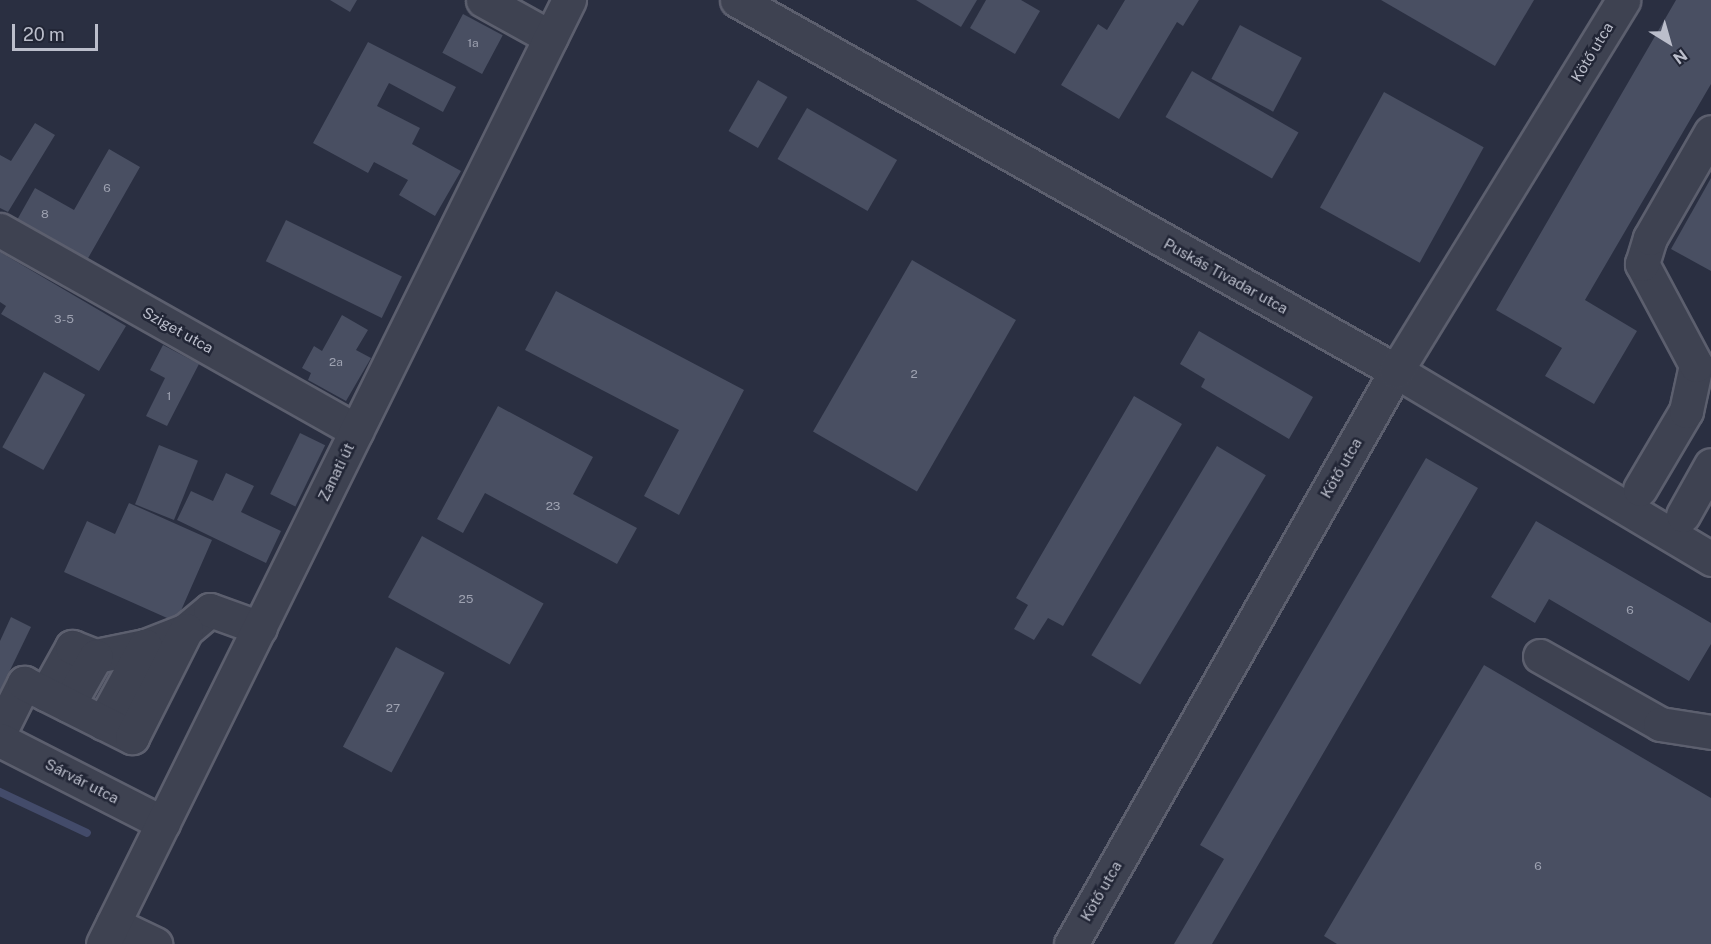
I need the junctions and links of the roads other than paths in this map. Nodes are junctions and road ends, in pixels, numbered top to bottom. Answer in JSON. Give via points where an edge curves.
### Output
{"nodes":[{"id":1,"x":483,"y":0,"type":"edge"},
{"id":2,"x":569,"y":0,"type":"edge"},
{"id":3,"x":736,"y":0,"type":"edge"},
{"id":4,"x":1623,"y":0,"type":"edge"},
{"id":5,"x":550,"y":37,"type":"junction"},
{"id":6,"x":1711,"y":132,"type":"edge"},
{"id":7,"x":0,"y":230,"type":"edge"},
{"id":8,"x":1396,"y":371,"type":"junction"},
{"id":9,"x":356,"y":430,"type":"junction"},
{"id":10,"x":1711,"y":465,"type":"edge"},
{"id":11,"x":1640,"y":489,"type":"dead end"},
{"id":12,"x":1683,"y":515,"type":"dead end"},
{"id":13,"x":1711,"y":559,"type":"edge"},
{"id":14,"x":260,"y":628,"type":"junction"},
{"id":15,"x":186,"y":630,"type":"junction"},
{"id":16,"x":121,"y":651,"type":"junction"},
{"id":17,"x":1540,"y":656,"type":"dead end"},
{"id":18,"x":76,"y":709,"type":"junction"},
{"id":19,"x":0,"y":731,"type":"edge"},
{"id":20,"x":1711,"y":735,"type":"edge"},
{"id":21,"x":0,"y":740,"type":"edge"},
{"id":22,"x":163,"y":823,"type":"junction"},
{"id":23,"x":108,"y":934,"type":"edge"},
{"id":24,"x":155,"y":944,"type":"edge"},
{"id":25,"x":1071,"y":944,"type":"edge"}],
"edges":[{"from":1,"to":5,"type":"street"},
{"from":2,"to":5,"type":"street","name":"Zanati út"},
{"from":3,"to":8,"type":"street","name":"Puskás Tivadar utca"},
{"from":4,"to":8,"type":"street","name":"Kötő utca"},
{"from":5,"to":9,"type":"street","name":"Zanati út"},
{"from":6,"to":11,"type":"street","via":[[1650,237],[1642,264],[1696,365],[1686,411]]},
{"from":7,"to":9,"type":"street","name":"Sziget utca"},
{"from":8,"to":13,"type":"street","name":"Puskás Tivadar utca"},
{"from":8,"to":25,"type":"street","name":"Kötő utca"},
{"from":9,"to":14,"type":"street","name":"Zanati út"},
{"from":10,"to":12,"type":"street"},
{"from":14,"to":15,"type":"street","via":[[210,610]]},
{"from":14,"to":22,"type":"street","name":"Zanati út"},
{"from":15,"to":16,"type":"street"},
{"from":15,"to":18,"type":"street","via":[[132,737]]},
{"from":16,"to":18,"type":"street"},
{"from":16,"to":18,"type":"street"},
{"from":17,"to":20,"type":"street","via":[[1660,724]]},
{"from":18,"to":19,"type":"street","via":[[24,683]]},
{"from":21,"to":22,"type":"street","name":"Sárvár utca"},
{"from":22,"to":23,"type":"street","name":"Zanati út"},
{"from":23,"to":24,"type":"street"}]}
